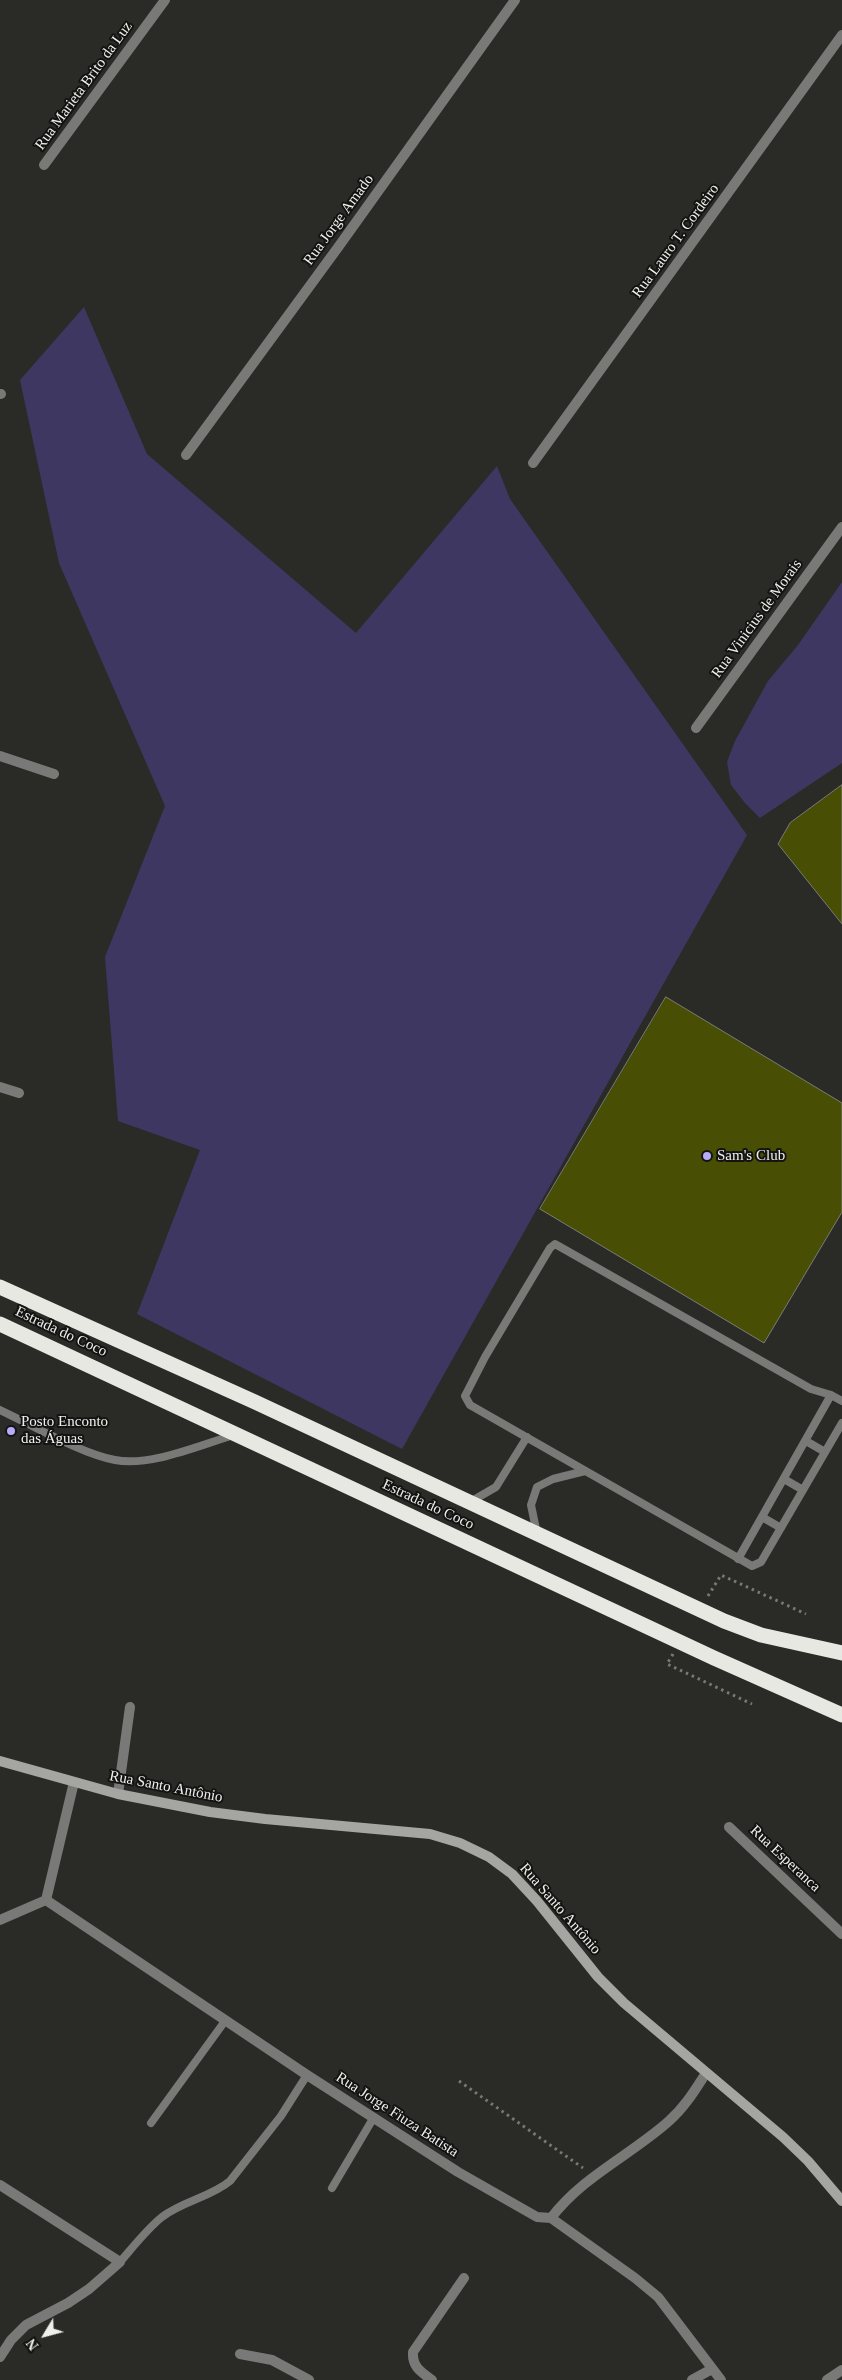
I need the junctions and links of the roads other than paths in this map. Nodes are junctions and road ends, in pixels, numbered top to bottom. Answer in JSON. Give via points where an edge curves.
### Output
{"nodes":[{"id":1,"x":165,"y":0,"type":"edge"},
{"id":2,"x":515,"y":0,"type":"edge"},
{"id":3,"x":842,"y":35,"type":"edge"},
{"id":4,"x":44,"y":165,"type":"dead end"},
{"id":5,"x":186,"y":455,"type":"dead end"},
{"id":6,"x":533,"y":463,"type":"dead end"},
{"id":7,"x":842,"y":528,"type":"edge"},
{"id":8,"x":696,"y":728,"type":"dead end"},
{"id":9,"x":0,"y":756,"type":"edge"},
{"id":10,"x":54,"y":774,"type":"dead end"},
{"id":11,"x":0,"y":1087,"type":"edge"},
{"id":12,"x":19,"y":1093,"type":"dead end"},
{"id":13,"x":0,"y":1287,"type":"edge"},
{"id":14,"x":0,"y":1324,"type":"edge"},
{"id":15,"x":831,"y":1395,"type":"junction"},
{"id":16,"x":842,"y":1401,"type":"edge"},
{"id":17,"x":0,"y":1410,"type":"edge"},
{"id":18,"x":842,"y":1423,"type":"edge"},
{"id":19,"x":238,"y":1434,"type":"junction"},
{"id":20,"x":527,"y":1437,"type":"junction"},
{"id":21,"x":806,"y":1441,"type":"junction"},
{"id":22,"x":825,"y":1452,"type":"junction"},
{"id":23,"x":585,"y":1470,"type":"junction"},
{"id":24,"x":784,"y":1479,"type":"junction"},
{"id":25,"x":803,"y":1490,"type":"junction"},
{"id":26,"x":470,"y":1502,"type":"junction"},
{"id":27,"x":762,"y":1517,"type":"junction"},
{"id":28,"x":781,"y":1528,"type":"junction"},
{"id":29,"x":537,"y":1534,"type":"junction"},
{"id":30,"x":738,"y":1559,"type":"junction"},
{"id":31,"x":842,"y":1653,"type":"edge"},
{"id":32,"x":130,"y":1707,"type":"dead end"},
{"id":33,"x":842,"y":1715,"type":"edge"},
{"id":34,"x":0,"y":1761,"type":"edge"},
{"id":35,"x":74,"y":1782,"type":"junction"},
{"id":36,"x":118,"y":1794,"type":"junction"},
{"id":37,"x":729,"y":1828,"type":"dead end"},
{"id":38,"x":46,"y":1900,"type":"junction"},
{"id":39,"x":0,"y":1920,"type":"edge"},
{"id":40,"x":842,"y":1934,"type":"edge"},
{"id":41,"x":225,"y":2021,"type":"junction"},
{"id":42,"x":706,"y":2072,"type":"junction"},
{"id":43,"x":307,"y":2074,"type":"junction"},
{"id":44,"x":374,"y":2117,"type":"junction"},
{"id":45,"x":151,"y":2123,"type":"dead end"},
{"id":46,"x":0,"y":2185,"type":"edge"},
{"id":47,"x":332,"y":2188,"type":"dead end"},
{"id":48,"x":842,"y":2201,"type":"edge"},
{"id":49,"x":551,"y":2218,"type":"junction"},
{"id":50,"x":120,"y":2262,"type":"junction"},
{"id":51,"x":464,"y":2278,"type":"dead end"},
{"id":52,"x":240,"y":2354,"type":"dead end"},
{"id":53,"x":0,"y":2357,"type":"edge"},
{"id":54,"x":712,"y":2369,"type":"junction"},
{"id":55,"x":842,"y":2370,"type":"edge"},
{"id":56,"x":309,"y":2380,"type":"edge"},
{"id":57,"x":432,"y":2380,"type":"edge"},
{"id":58,"x":692,"y":2380,"type":"edge"},
{"id":59,"x":721,"y":2380,"type":"edge"},
{"id":60,"x":827,"y":2380,"type":"edge"}],
"edges":[{"from":1,"to":4,"type":"street","name":"Rua Marieta Brito da Luz"},
{"from":2,"to":5,"type":"street","name":"Rua Jorge Amado"},
{"from":3,"to":6,"type":"street","name":"Rua Lauro T. Cordeiro"},
{"from":7,"to":8,"type":"street","name":"Rua Vinicius de Morais"},
{"from":9,"to":10,"type":"street"},
{"from":11,"to":12,"type":"street"},
{"from":13,"to":26,"type":"highway","name":"Estrada do Coco"},
{"from":14,"to":19,"type":"highway","name":"Estrada do Coco"},
{"from":15,"to":16,"type":"lane"},
{"from":15,"to":20,"type":"lane","via":[[811,1389],[555,1244],[480,1366],[466,1396],[470,1404]]},
{"from":15,"to":21,"type":"lane"},
{"from":17,"to":19,"type":"lane","via":[[84,1449],[116,1460],[170,1455]]},
{"from":18,"to":22,"type":"lane"},
{"from":19,"to":33,"type":"highway","name":"Estrada do Coco"},
{"from":20,"to":23,"type":"lane"},
{"from":20,"to":26,"type":"lane","via":[[496,1487]]},
{"from":21,"to":22,"type":"lane"},
{"from":21,"to":24,"type":"lane"},
{"from":22,"to":25,"type":"lane"},
{"from":23,"to":29,"type":"lane","via":[[537,1487],[532,1505]]},
{"from":23,"to":30,"type":"lane"},
{"from":24,"to":25,"type":"lane"},
{"from":24,"to":27,"type":"lane"},
{"from":25,"to":28,"type":"lane"},
{"from":26,"to":29,"type":"highway","name":"Estrada do Coco"},
{"from":27,"to":28,"type":"lane"},
{"from":27,"to":30,"type":"lane"},
{"from":28,"to":30,"type":"lane","via":[[761,1562],[752,1566]]},
{"from":29,"to":31,"type":"highway","name":"Estrada do Coco","via":[[724,1621],[761,1635]]},
{"from":32,"to":36,"type":"street"},
{"from":34,"to":35,"type":"street","name":"Rua Santo Antônio"},
{"from":35,"to":36,"type":"street","name":"Rua Santo Antônio"},
{"from":35,"to":38,"type":"street"},
{"from":36,"to":42,"type":"street","name":"Rua Santo Antônio","via":[[265,1820],[430,1834],[460,1843],[489,1857],[512,1874],[538,1901],[598,1977]]},
{"from":37,"to":40,"type":"street","name":"Rua Esperanca"},
{"from":38,"to":39,"type":"street"},
{"from":38,"to":41,"type":"street","name":"Rua Jorge Fiuza Batista"},
{"from":41,"to":43,"type":"street","name":"Rua Jorge Fiuza Batista"},
{"from":41,"to":45,"type":"lane"},
{"from":42,"to":48,"type":"street","name":"Rua Santo Antônio","via":[[783,2137]]},
{"from":42,"to":49,"type":"street","via":[[692,2096],[669,2122],[593,2175]]},
{"from":43,"to":44,"type":"street","name":"Rua Jorge Fiuza Batista"},
{"from":43,"to":50,"type":"lane","via":[[281,2116],[230,2181],[220,2190],[188,2202],[162,2217]]},
{"from":44,"to":47,"type":"lane"},
{"from":44,"to":49,"type":"street","name":"Rua Jorge Fiuza Batista","via":[[458,2172],[537,2217]]},
{"from":46,"to":50,"type":"street"},
{"from":49,"to":54,"type":"street","name":"Rua Jorge Fiuza Batista","via":[[658,2297]]},
{"from":50,"to":53,"type":"street","via":[[89,2289],[26,2325]]},
{"from":51,"to":57,"type":"street","via":[[412,2352],[412,2362]]},
{"from":52,"to":56,"type":"street","via":[[272,2360]]},
{"from":54,"to":58,"type":"street"},
{"from":54,"to":59,"type":"street","name":"Rua Jorge Fiuza Batista"},
{"from":55,"to":60,"type":"street"}]}
